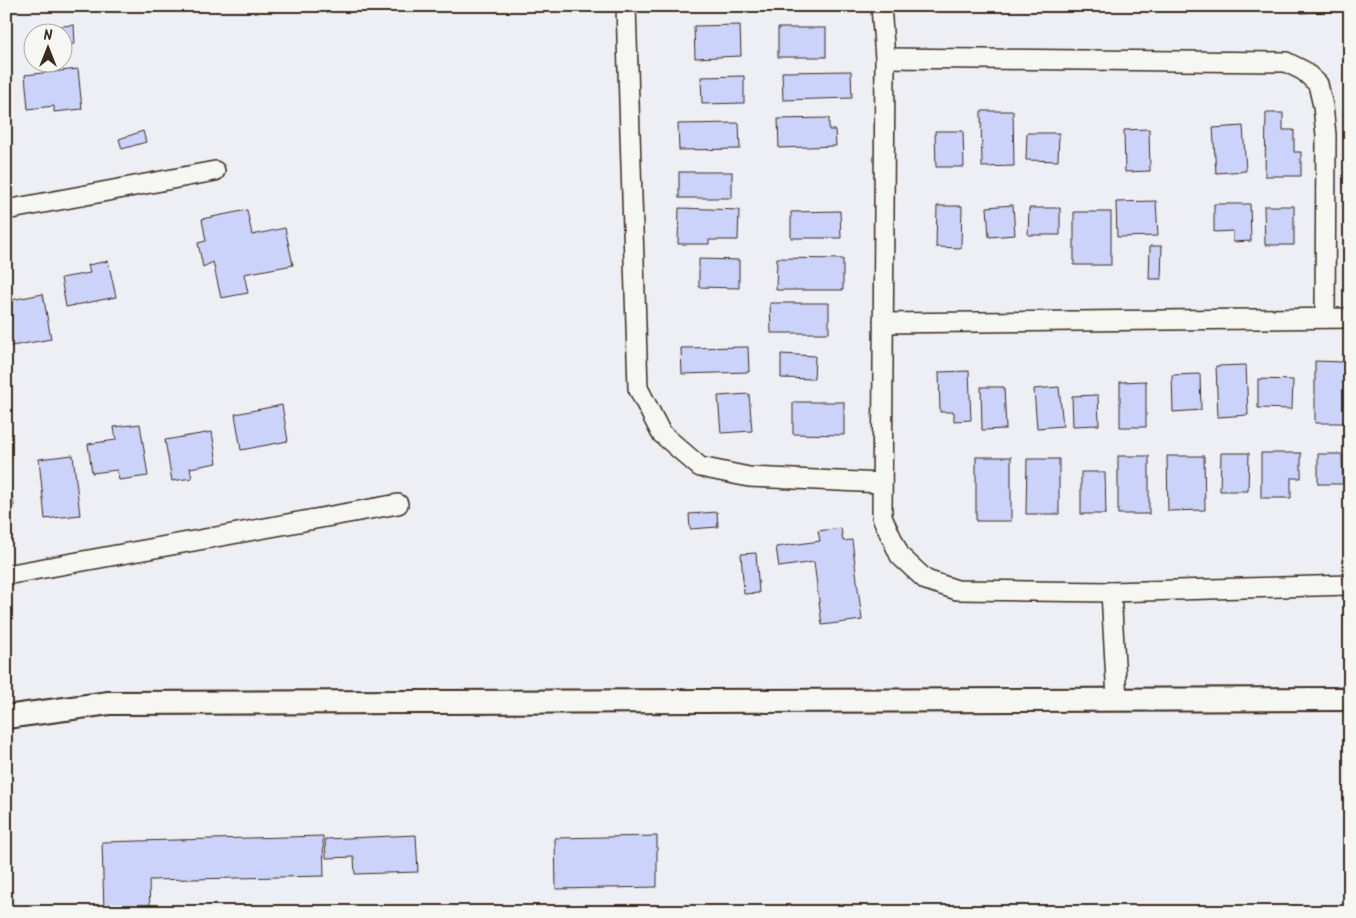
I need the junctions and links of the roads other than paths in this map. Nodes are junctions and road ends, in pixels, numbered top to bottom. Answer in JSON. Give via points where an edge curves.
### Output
{"nodes":[{"id":1,"x":626,"y":6,"type":"edge"},
{"id":2,"x":881,"y":6,"type":"edge"},
{"id":3,"x":886,"y":58,"type":"junction"},
{"id":4,"x":215,"y":171,"type":"dead end"},
{"id":5,"x":6,"y":210,"type":"edge"},
{"id":6,"x":1325,"y":318,"type":"junction"},
{"id":7,"x":1350,"y":318,"type":"edge"},
{"id":8,"x":883,"y":323,"type":"junction"},
{"id":9,"x":882,"y":483,"type":"junction"},
{"id":10,"x":398,"y":504,"type":"dead end"},
{"id":11,"x":6,"y":575,"type":"edge"},
{"id":12,"x":1350,"y":585,"type":"edge"},
{"id":13,"x":1111,"y":592,"type":"junction"},
{"id":14,"x":1118,"y":699,"type":"junction"},
{"id":15,"x":1350,"y":699,"type":"edge"},
{"id":16,"x":6,"y":717,"type":"edge"}],
"edges":[{"from":1,"to":9,"type":"street","via":[[638,388],[661,433],[700,467],[749,477]]},
{"from":2,"to":3,"type":"street"},
{"from":3,"to":6,"type":"street","via":[[1286,62],[1304,71],[1318,84],[1326,135]]},
{"from":3,"to":8,"type":"street"},
{"from":4,"to":5,"type":"street"},
{"from":6,"to":7,"type":"street"},
{"from":6,"to":8,"type":"street"},
{"from":8,"to":9,"type":"street"},
{"from":9,"to":13,"type":"street","via":[[882,517],[900,556],[926,580],[957,590]]},
{"from":10,"to":11,"type":"street"},
{"from":12,"to":13,"type":"street"},
{"from":13,"to":14,"type":"street"},
{"from":14,"to":15,"type":"street"},
{"from":14,"to":16,"type":"street","via":[[109,703]]}]}
